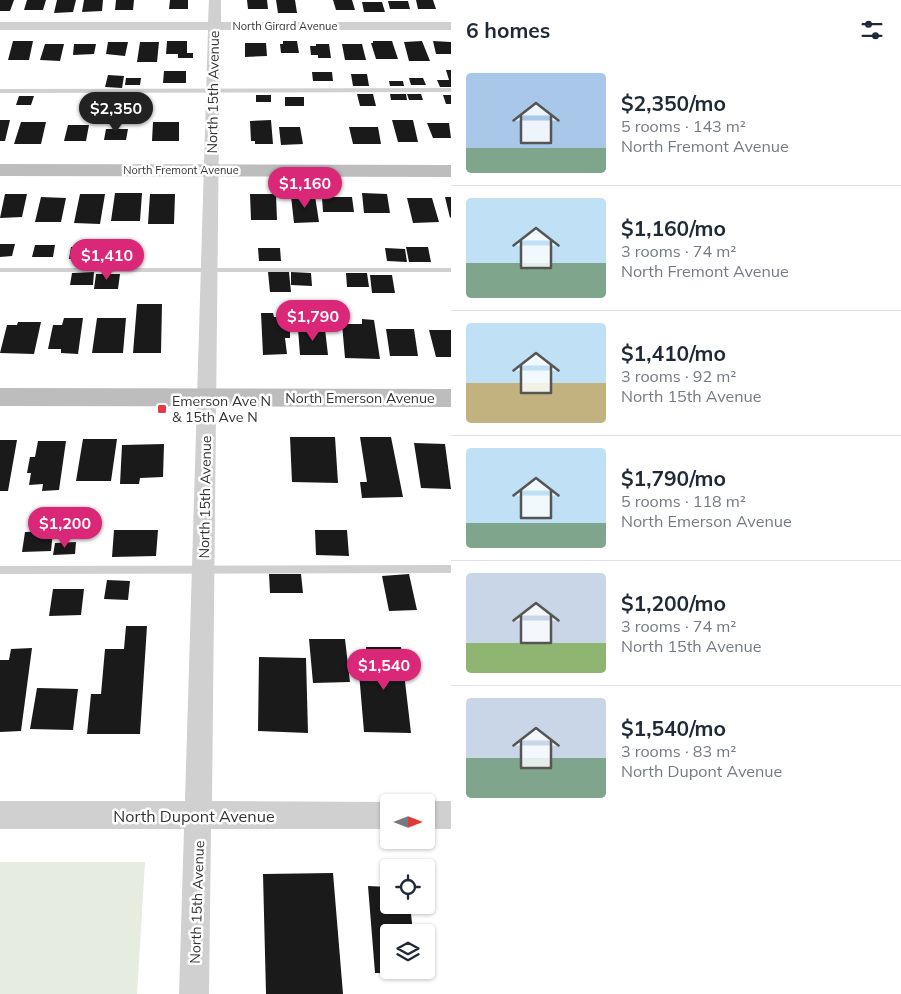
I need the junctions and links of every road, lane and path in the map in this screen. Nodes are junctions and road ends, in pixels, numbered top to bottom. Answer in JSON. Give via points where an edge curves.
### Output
{"nodes":[{"id":1,"x":216,"y":0,"type":"edge"},
{"id":2,"x":0,"y":26,"type":"edge"},
{"id":3,"x":215,"y":26,"type":"junction"},
{"id":4,"x":451,"y":26,"type":"edge"},
{"id":5,"x":451,"y":90,"type":"edge"},
{"id":6,"x":0,"y":91,"type":"edge"},
{"id":7,"x":214,"y":91,"type":"junction"},
{"id":8,"x":0,"y":170,"type":"edge"},
{"id":9,"x":211,"y":170,"type":"junction"},
{"id":10,"x":451,"y":171,"type":"edge"},
{"id":11,"x":210,"y":269,"type":"junction"},
{"id":12,"x":0,"y":270,"type":"edge"},
{"id":13,"x":451,"y":270,"type":"edge"},
{"id":14,"x":0,"y":398,"type":"edge"},
{"id":15,"x":207,"y":398,"type":"junction"},
{"id":16,"x":451,"y":398,"type":"edge"},
{"id":17,"x":451,"y":569,"type":"edge"},
{"id":18,"x":0,"y":570,"type":"edge"},
{"id":19,"x":204,"y":570,"type":"junction"},
{"id":20,"x":0,"y":815,"type":"edge"},
{"id":21,"x":380,"y":815,"type":"edge"},
{"id":22,"x":435,"y":815,"type":"edge"},
{"id":23,"x":451,"y":815,"type":"edge"},
{"id":24,"x":199,"y":817,"type":"junction"},
{"id":25,"x":194,"y":994,"type":"edge"}],
"edges":[{"from":1,"to":3,"type":"street","name":"North 15th Avenue"},
{"from":2,"to":3,"type":"street","name":"North Girard Avenue"},
{"from":3,"to":4,"type":"street","name":"North Girard Avenue"},
{"from":3,"to":7,"type":"street","name":"North 15th Avenue"},
{"from":5,"to":7,"type":"lane"},
{"from":6,"to":7,"type":"lane"},
{"from":7,"to":9,"type":"street","name":"North 15th Avenue"},
{"from":8,"to":9,"type":"street","name":"North Fremont Avenue"},
{"from":9,"to":10,"type":"street","name":"North Fremont Avenue"},
{"from":9,"to":11,"type":"street","name":"North 15th Avenue"},
{"from":11,"to":12,"type":"lane"},
{"from":11,"to":13,"type":"lane"},
{"from":11,"to":15,"type":"street","name":"North 15th Avenue"},
{"from":14,"to":15,"type":"street","name":"North Emerson Avenue"},
{"from":15,"to":16,"type":"street","name":"North Emerson Avenue"},
{"from":15,"to":19,"type":"street","name":"North 15th Avenue"},
{"from":17,"to":19,"type":"lane"},
{"from":18,"to":19,"type":"lane"},
{"from":19,"to":24,"type":"street","name":"North 15th Avenue"},
{"from":20,"to":24,"type":"street","name":"North Dupont Avenue"},
{"from":21,"to":24,"type":"street","name":"North Dupont Avenue"},
{"from":22,"to":23,"type":"street"},
{"from":24,"to":25,"type":"street","name":"North 15th Avenue"}]}
